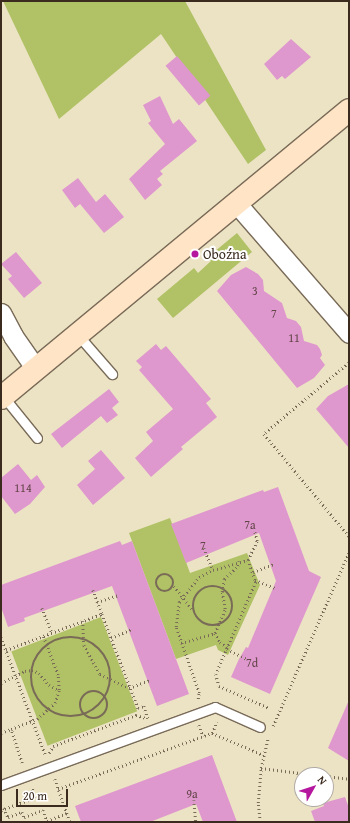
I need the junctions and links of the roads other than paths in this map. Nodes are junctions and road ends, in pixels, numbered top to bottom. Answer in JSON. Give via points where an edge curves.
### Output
{"nodes":[{"id":1,"x":349,"y":110,"type":"edge"},
{"id":2,"x":237,"y":204,"type":"junction"},
{"id":3,"x":1,"y":313,"type":"edge"},
{"id":4,"x":349,"y":332,"type":"edge"},
{"id":5,"x":78,"y":335,"type":"junction"},
{"id":6,"x":36,"y":369,"type":"junction"},
{"id":7,"x":112,"y":374,"type":"dead end"},
{"id":8,"x":2,"y":397,"type":"edge"},
{"id":9,"x":37,"y":438,"type":"dead end"},
{"id":10,"x":260,"y":727,"type":"dead end"},
{"id":11,"x":1,"y":786,"type":"edge"}],
"edges":[{"from":1,"to":2,"type":"street"},
{"from":2,"to":4,"type":"street"},
{"from":2,"to":5,"type":"street"},
{"from":3,"to":6,"type":"street","via":[[13,336]]},
{"from":5,"to":6,"type":"street"},
{"from":5,"to":7,"type":"lane"},
{"from":6,"to":8,"type":"street"},
{"from":8,"to":9,"type":"lane"},
{"from":10,"to":11,"type":"lane","via":[[215,707]]}]}
